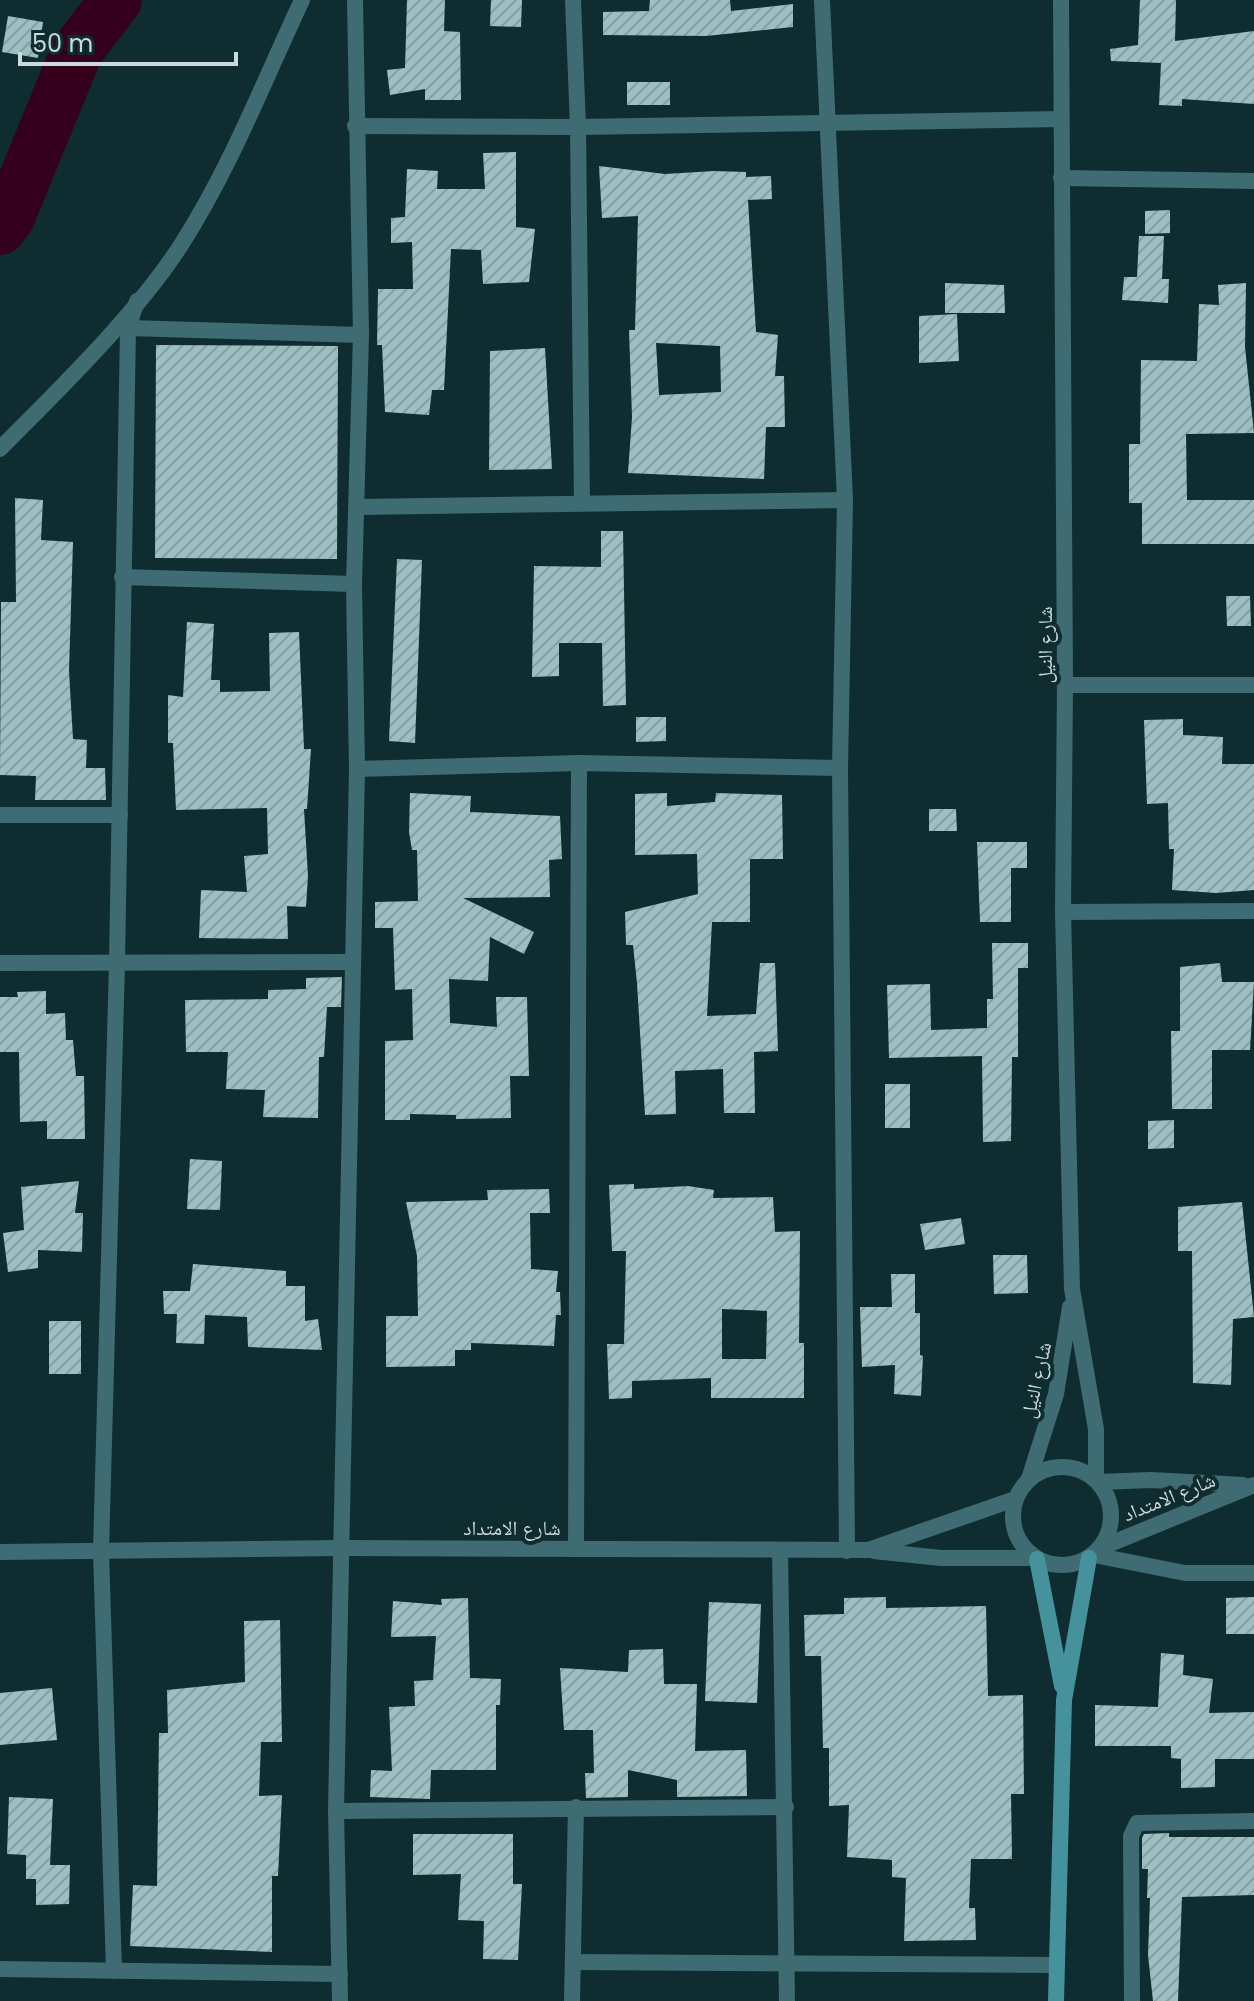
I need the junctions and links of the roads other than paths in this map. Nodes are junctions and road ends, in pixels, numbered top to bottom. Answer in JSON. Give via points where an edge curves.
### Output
{"nodes":[{"id":1,"x":302,"y":0,"type":"edge"},
{"id":2,"x":355,"y":0,"type":"edge"},
{"id":3,"x":573,"y":0,"type":"edge"},
{"id":4,"x":822,"y":0,"type":"edge"},
{"id":5,"x":1061,"y":0,"type":"edge"},
{"id":6,"x":1061,"y":119,"type":"junction"},
{"id":7,"x":826,"y":122,"type":"junction"},
{"id":8,"x":355,"y":126,"type":"junction"},
{"id":9,"x":578,"y":127,"type":"junction"},
{"id":10,"x":1061,"y":178,"type":"junction"},
{"id":11,"x":1254,"y":181,"type":"edge"},
{"id":12,"x":137,"y":301,"type":"junction"},
{"id":13,"x":128,"y":328,"type":"junction"},
{"id":14,"x":361,"y":335,"type":"junction"},
{"id":15,"x":0,"y":449,"type":"edge"},
{"id":16,"x":845,"y":500,"type":"junction"},
{"id":17,"x":582,"y":502,"type":"junction"},
{"id":18,"x":357,"y":507,"type":"junction"},
{"id":19,"x":122,"y":577,"type":"junction"},
{"id":20,"x":354,"y":584,"type":"junction"},
{"id":21,"x":1065,"y":685,"type":"junction"},
{"id":22,"x":1254,"y":685,"type":"edge"},
{"id":23,"x":579,"y":763,"type":"junction"},
{"id":24,"x":840,"y":768,"type":"junction"},
{"id":25,"x":357,"y":769,"type":"junction"},
{"id":26,"x":0,"y":815,"type":"edge"},
{"id":27,"x":120,"y":815,"type":"junction"},
{"id":28,"x":1254,"y":911,"type":"edge"},
{"id":29,"x":1063,"y":912,"type":"junction"},
{"id":30,"x":351,"y":962,"type":"junction"},
{"id":31,"x":0,"y":963,"type":"edge"},
{"id":32,"x":117,"y":963,"type":"junction"},
{"id":33,"x":1072,"y":1289,"type":"junction"},
{"id":34,"x":1029,"y":1479,"type":"junction"},
{"id":35,"x":1097,"y":1481,"type":"junction"},
{"id":36,"x":1252,"y":1485,"type":"edge"},
{"id":37,"x":1015,"y":1499,"type":"junction"},
{"id":38,"x":342,"y":1548,"type":"junction"},
{"id":39,"x":576,"y":1549,"type":"junction"},
{"id":40,"x":868,"y":1550,"type":"junction"},
{"id":41,"x":101,"y":1551,"type":"junction"},
{"id":42,"x":780,"y":1551,"type":"junction"},
{"id":43,"x":847,"y":1551,"type":"junction"},
{"id":44,"x":0,"y":1552,"type":"edge"},
{"id":45,"x":1094,"y":1554,"type":"junction"},
{"id":46,"x":1036,"y":1559,"type":"junction"},
{"id":47,"x":1254,"y":1573,"type":"edge"},
{"id":48,"x":1064,"y":1700,"type":"junction"},
{"id":49,"x":576,"y":1807,"type":"junction"},
{"id":50,"x":786,"y":1807,"type":"junction"},
{"id":51,"x":336,"y":1811,"type":"junction"},
{"id":52,"x":1254,"y":1821,"type":"edge"},
{"id":53,"x":574,"y":1962,"type":"junction"},
{"id":54,"x":787,"y":1962,"type":"junction"},
{"id":55,"x":1056,"y":1965,"type":"junction"},
{"id":56,"x":0,"y":1969,"type":"edge"},
{"id":57,"x":114,"y":1971,"type":"junction"},
{"id":58,"x":340,"y":1974,"type":"junction"},
{"id":59,"x":340,"y":2001,"type":"edge"},
{"id":60,"x":572,"y":2001,"type":"edge"},
{"id":61,"x":787,"y":2001,"type":"edge"},
{"id":62,"x":1056,"y":2001,"type":"edge"},
{"id":63,"x":1132,"y":2001,"type":"edge"}],
"edges":[{"from":1,"to":12,"type":"street","via":[[213,189],[181,245]]},
{"from":2,"to":8,"type":"street"},
{"from":3,"to":9,"type":"street"},
{"from":4,"to":7,"type":"street"},
{"from":5,"to":6,"type":"street","name":"شارع النيل"},
{"from":6,"to":7,"type":"street"},
{"from":6,"to":10,"type":"street","name":"شارع النيل"},
{"from":7,"to":9,"type":"street"},
{"from":7,"to":16,"type":"street"},
{"from":8,"to":9,"type":"street"},
{"from":8,"to":14,"type":"street"},
{"from":9,"to":17,"type":"street"},
{"from":10,"to":11,"type":"street"},
{"from":10,"to":21,"type":"street","name":"شارع النيل"},
{"from":12,"to":13,"type":"street"},
{"from":12,"to":15,"type":"street"},
{"from":13,"to":14,"type":"street"},
{"from":13,"to":19,"type":"street"},
{"from":14,"to":18,"type":"street"},
{"from":16,"to":17,"type":"street"},
{"from":16,"to":24,"type":"street"},
{"from":17,"to":18,"type":"street"},
{"from":18,"to":20,"type":"street"},
{"from":19,"to":20,"type":"street"},
{"from":19,"to":27,"type":"street"},
{"from":20,"to":25,"type":"street"},
{"from":21,"to":22,"type":"street"},
{"from":21,"to":29,"type":"street","name":"شارع النيل"},
{"from":23,"to":24,"type":"street"},
{"from":23,"to":25,"type":"street"},
{"from":23,"to":39,"type":"street"},
{"from":24,"to":43,"type":"street"},
{"from":25,"to":30,"type":"street"},
{"from":26,"to":27,"type":"street"},
{"from":27,"to":32,"type":"street"},
{"from":28,"to":29,"type":"street"},
{"from":29,"to":33,"type":"street","name":"شارع النيل"},
{"from":30,"to":32,"type":"street"},
{"from":30,"to":38,"type":"street"},
{"from":31,"to":32,"type":"street"},
{"from":32,"to":41,"type":"street"},
{"from":33,"to":34,"type":"street","name":"شارع النيل","via":[[1056,1394]]},
{"from":33,"to":35,"type":"street","name":"شارع النيل","via":[[1096,1429]]},
{"from":34,"to":35,"type":"street","via":[[1041,1471],[1070,1467]]},
{"from":34,"to":37,"type":"street"},
{"from":35,"to":36,"type":"street"},
{"from":35,"to":45,"type":"street","via":[[1112,1522]]},
{"from":36,"to":45,"type":"street","name":"شارع الامتداد"},
{"from":37,"to":40,"type":"street","name":"شارع الامتداد"},
{"from":37,"to":46,"type":"street","via":[[1016,1532]]},
{"from":38,"to":39,"type":"street","name":"شارع الامتداد"},
{"from":38,"to":41,"type":"street","name":"شارع الامتداد"},
{"from":38,"to":51,"type":"street"},
{"from":39,"to":42,"type":"street","name":"شارع الامتداد"},
{"from":40,"to":43,"type":"street","name":"شارع الامتداد"},
{"from":40,"to":46,"type":"street","via":[[941,1558]]},
{"from":41,"to":44,"type":"street","name":"شارع الامتداد"},
{"from":41,"to":57,"type":"street"},
{"from":42,"to":43,"type":"street","name":"شارع الامتداد"},
{"from":42,"to":50,"type":"street"},
{"from":45,"to":46,"type":"street","via":[[1072,1565]]},
{"from":45,"to":47,"type":"street","via":[[1185,1573]]},
{"from":45,"to":48,"type":"main road"},
{"from":46,"to":48,"type":"main road"},
{"from":48,"to":55,"type":"main road"},
{"from":49,"to":50,"type":"street"},
{"from":49,"to":51,"type":"street"},
{"from":49,"to":53,"type":"street"},
{"from":50,"to":54,"type":"street"},
{"from":51,"to":58,"type":"street"},
{"from":52,"to":63,"type":"street","via":[[1137,1823],[1131,1836]]},
{"from":53,"to":54,"type":"street"},
{"from":53,"to":60,"type":"street"},
{"from":54,"to":55,"type":"street"},
{"from":54,"to":61,"type":"street"},
{"from":55,"to":62,"type":"main road"},
{"from":56,"to":57,"type":"street"},
{"from":57,"to":58,"type":"street"},
{"from":58,"to":59,"type":"street"}]}
